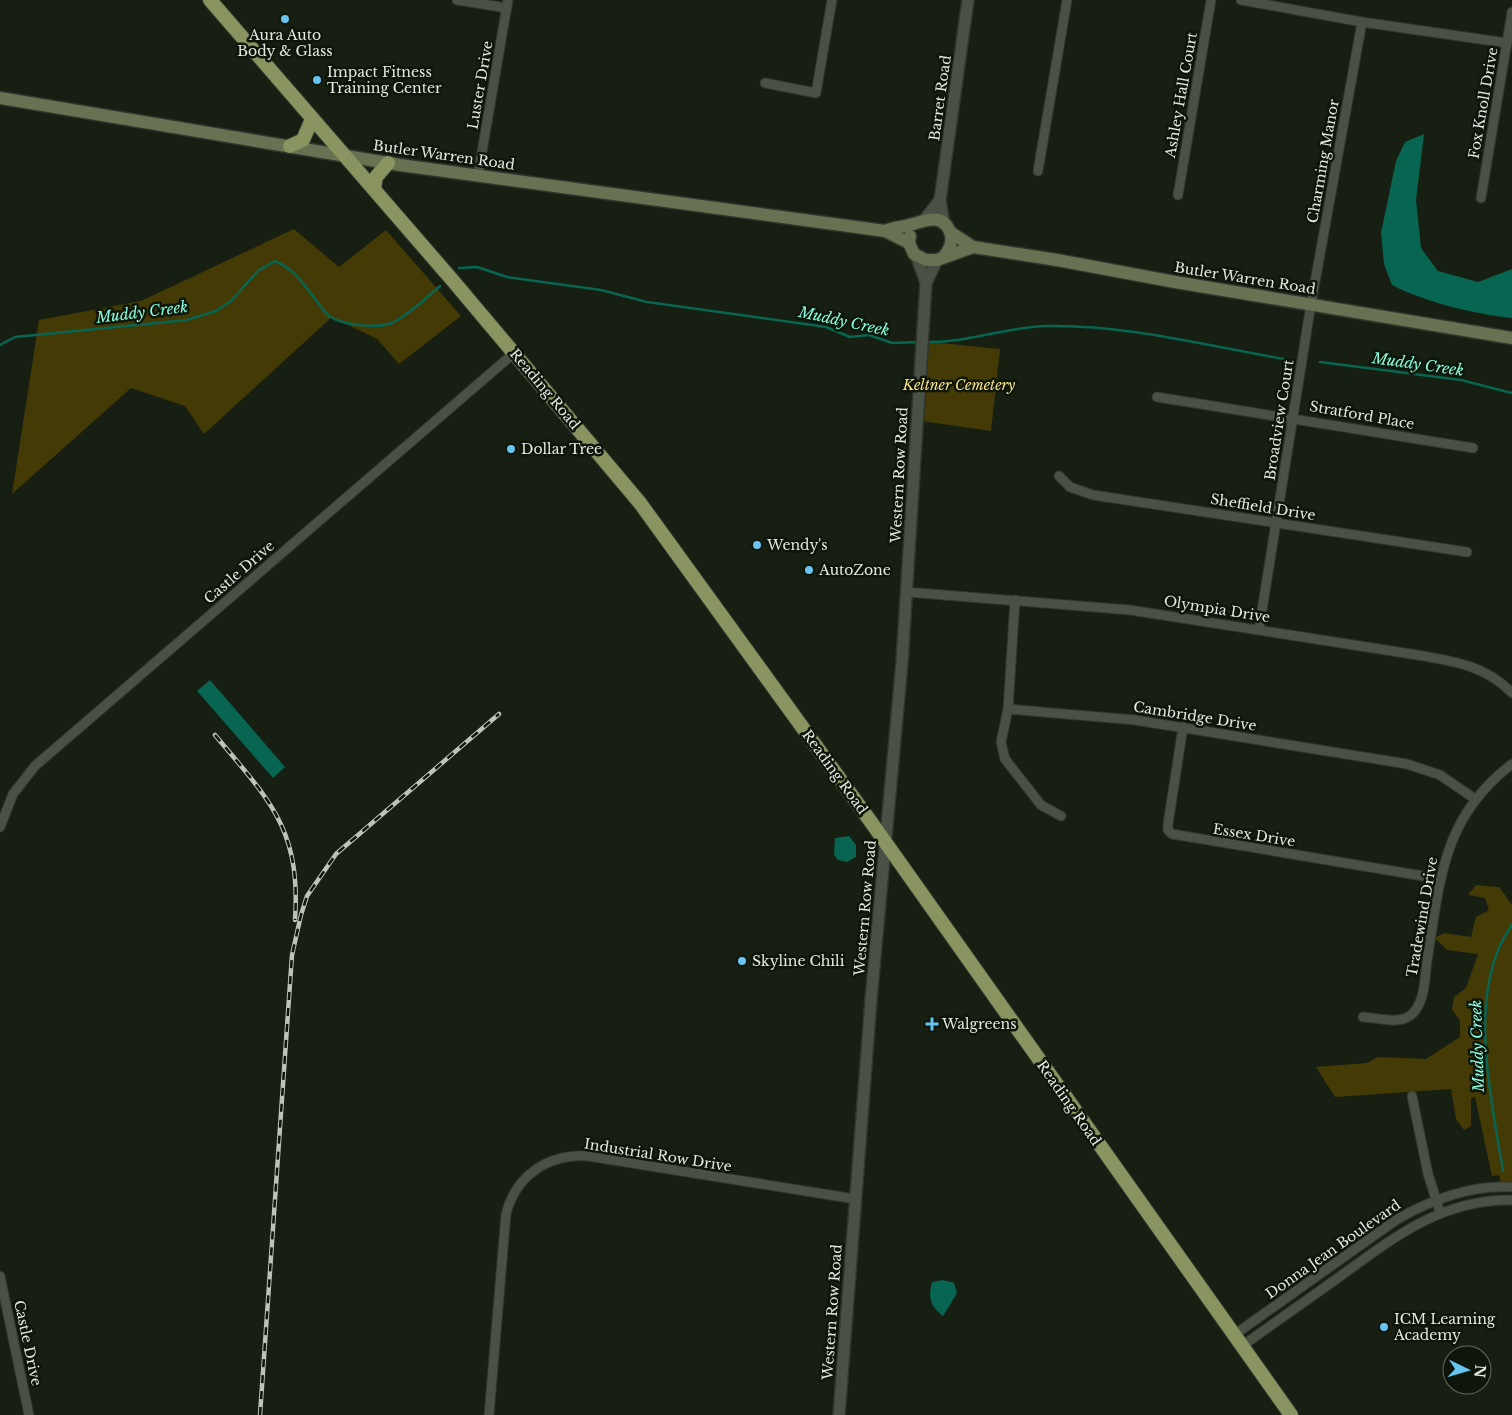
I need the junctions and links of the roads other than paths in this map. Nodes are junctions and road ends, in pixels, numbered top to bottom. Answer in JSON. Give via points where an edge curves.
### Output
{"nodes":[{"id":1,"x":210,"y":0,"type":"edge"},
{"id":2,"x":457,"y":0,"type":"edge"},
{"id":3,"x":832,"y":0,"type":"edge"},
{"id":4,"x":968,"y":0,"type":"edge"},
{"id":5,"x":1066,"y":0,"type":"edge"},
{"id":6,"x":1211,"y":0,"type":"edge"},
{"id":7,"x":1241,"y":0,"type":"edge"},
{"id":8,"x":507,"y":4,"type":"edge"},
{"id":9,"x":1512,"y":12,"type":"edge"},
{"id":10,"x":1362,"y":22,"type":"junction"},
{"id":11,"x":1507,"y":43,"type":"junction"},
{"id":12,"x":764,"y":83,"type":"dead end"},
{"id":13,"x":0,"y":98,"type":"edge"},
{"id":14,"x":312,"y":119,"type":"junction"},
{"id":15,"x":290,"y":146,"type":"junction"},
{"id":16,"x":345,"y":155,"type":"junction"},
{"id":17,"x":388,"y":162,"type":"junction"},
{"id":18,"x":1038,"y":171,"type":"dead end"},
{"id":19,"x":478,"y":175,"type":"junction"},
{"id":20,"x":374,"y":189,"type":"junction"},
{"id":21,"x":1178,"y":195,"type":"dead end"},
{"id":22,"x":1481,"y":198,"type":"dead end"},
{"id":23,"x":940,"y":200,"type":"junction"},
{"id":24,"x":920,"y":221,"type":"junction"},
{"id":25,"x":947,"y":228,"type":"junction"},
{"id":26,"x":885,"y":231,"type":"junction"},
{"id":27,"x":910,"y":244,"type":"junction"},
{"id":28,"x":973,"y":247,"type":"junction"},
{"id":29,"x":917,"y":258,"type":"junction"},
{"id":30,"x":941,"y":258,"type":"junction"},
{"id":31,"x":926,"y":283,"type":"junction"},
{"id":32,"x":1311,"y":304,"type":"junction"},
{"id":33,"x":1512,"y":338,"type":"edge"},
{"id":34,"x":514,"y":353,"type":"junction"},
{"id":35,"x":1157,"y":397,"type":"dead end"},
{"id":36,"x":1293,"y":418,"type":"junction"},
{"id":37,"x":1473,"y":448,"type":"dead end"},
{"id":38,"x":1059,"y":476,"type":"dead end"},
{"id":39,"x":1277,"y":523,"type":"junction"},
{"id":40,"x":1467,"y":552,"type":"dead end"},
{"id":41,"x":907,"y":592,"type":"junction"},
{"id":42,"x":1015,"y":600,"type":"junction"},
{"id":43,"x":1259,"y":629,"type":"junction"},
{"id":44,"x":1512,"y":693,"type":"edge"},
{"id":45,"x":1008,"y":709,"type":"junction"},
{"id":46,"x":1183,"y":727,"type":"junction"},
{"id":47,"x":1512,"y":764,"type":"edge"},
{"id":48,"x":1475,"y":799,"type":"junction"},
{"id":49,"x":1061,"y":816,"type":"dead end"},
{"id":50,"x":0,"y":827,"type":"edge"},
{"id":51,"x":886,"y":845,"type":"junction"},
{"id":52,"x":1440,"y":878,"type":"junction"},
{"id":53,"x":1363,"y":1017,"type":"dead end"},
{"id":54,"x":1412,"y":1096,"type":"dead end"},
{"id":55,"x":1512,"y":1187,"type":"edge"},
{"id":56,"x":855,"y":1199,"type":"junction"},
{"id":57,"x":1436,"y":1199,"type":"junction"},
{"id":58,"x":1512,"y":1200,"type":"edge"},
{"id":59,"x":1440,"y":1212,"type":"junction"},
{"id":60,"x":0,"y":1276,"type":"edge"},
{"id":61,"x":1238,"y":1341,"type":"junction"},
{"id":62,"x":29,"y":1415,"type":"edge"},
{"id":63,"x":489,"y":1415,"type":"edge"},
{"id":64,"x":840,"y":1415,"type":"edge"},
{"id":65,"x":1291,"y":1415,"type":"edge"}],
"edges":[{"from":1,"to":14,"type":"main road","name":"Reading Road"},
{"from":2,"to":8,"type":"street"},
{"from":3,"to":12,"type":"street","via":[[816,93]]},
{"from":4,"to":23,"type":"street","name":"Barret Road"},
{"from":5,"to":18,"type":"street"},
{"from":6,"to":21,"type":"street","name":"Ashley Hall Court"},
{"from":7,"to":10,"type":"street"},
{"from":8,"to":19,"type":"street","name":"Luster Drive"},
{"from":9,"to":11,"type":"street","name":"Fox Knoll Drive"},
{"from":10,"to":11,"type":"street"},
{"from":10,"to":32,"type":"street","name":"Charming Manor"},
{"from":11,"to":22,"type":"street","name":"Fox Knoll Drive"},
{"from":13,"to":15,"type":"main road","name":"Butler Warren Road"},
{"from":14,"to":15,"type":"main road","via":[[303,140]]},
{"from":14,"to":16,"type":"main road","name":"Reading Road"},
{"from":15,"to":16,"type":"main road","name":"Butler Warren Road"},
{"from":16,"to":17,"type":"main road","name":"Butler Warren Road"},
{"from":16,"to":20,"type":"main road","name":"Reading Road"},
{"from":17,"to":19,"type":"main road","name":"Butler Warren Road"},
{"from":17,"to":20,"type":"main road","via":[[376,177]]},
{"from":19,"to":26,"type":"main road","name":"Butler Warren Road"},
{"from":20,"to":34,"type":"main road","name":"Reading Road"},
{"from":23,"to":24,"type":"street"},
{"from":23,"to":25,"type":"street","name":"Barret Road"},
{"from":24,"to":25,"type":"main road","name":"Butler Warren Road","via":[[935,219]]},
{"from":24,"to":26,"type":"main road","name":"Butler Warren Road"},
{"from":24,"to":27,"type":"main road","via":[[910,234]]},
{"from":25,"to":28,"type":"main road","name":"Butler Warren Road"},
{"from":25,"to":30,"type":"main road","via":[[951,242]]},
{"from":26,"to":27,"type":"main road","name":"Butler Warren Road"},
{"from":27,"to":29,"type":"main road"},
{"from":28,"to":30,"type":"main road","name":"Butler Warren Road"},
{"from":28,"to":32,"type":"main road","name":"Butler Warren Road"},
{"from":29,"to":30,"type":"main road","name":"Butler Warren Road"},
{"from":29,"to":31,"type":"street","name":"Western Row Road"},
{"from":30,"to":31,"type":"street","name":"Western Row Road"},
{"from":31,"to":41,"type":"street","name":"Western Row Road"},
{"from":32,"to":33,"type":"main road","name":"Butler Warren Road"},
{"from":32,"to":36,"type":"street","name":"Broadview Court"},
{"from":34,"to":50,"type":"street","name":"Castle Drive","via":[[35,766],[14,794]]},
{"from":34,"to":51,"type":"main road","name":"Reading Road","via":[[640,503]]},
{"from":35,"to":36,"type":"street","name":"Stratford Place"},
{"from":36,"to":37,"type":"street","name":"Stratford Place"},
{"from":36,"to":39,"type":"street","name":"Broadview Court"},
{"from":38,"to":39,"type":"street","name":"Sheffield Drive","via":[[1070,487],[1092,495]]},
{"from":39,"to":40,"type":"street","name":"Sheffield Drive"},
{"from":39,"to":43,"type":"street","name":"Broadview Court"},
{"from":41,"to":42,"type":"street","name":"Olympia Drive"},
{"from":41,"to":51,"type":"street","name":"Western Row Road"},
{"from":42,"to":43,"type":"street","name":"Olympia Drive","via":[[1130,610]]},
{"from":42,"to":45,"type":"street"},
{"from":43,"to":44,"type":"street","name":"Olympia Drive","via":[[1459,662],[1491,675]]},
{"from":45,"to":46,"type":"street","name":"Cambridge Drive"},
{"from":45,"to":49,"type":"street","via":[[1001,742],[1005,759],[1041,805]]},
{"from":46,"to":48,"type":"street","name":"Cambridge Drive","via":[[1419,766],[1440,775]]},
{"from":46,"to":52,"type":"street","name":"Essex Drive","via":[[1168,824],[1172,834]]},
{"from":47,"to":48,"type":"street","name":"Tradewind Drive"},
{"from":48,"to":52,"type":"street","name":"Tradewind Drive","via":[[1458,826]]},
{"from":51,"to":56,"type":"street","name":"Western Row Road"},
{"from":51,"to":61,"type":"main road","name":"Reading Road"},
{"from":52,"to":53,"type":"street","name":"Tradewind Drive","via":[[1418,1007],[1410,1016],[1399,1020]]},
{"from":54,"to":57,"type":"street"},
{"from":55,"to":57,"type":"street","name":"Donna Jean Boulevard","via":[[1467,1191]]},
{"from":56,"to":63,"type":"street","name":"Industrial Row Drive","via":[[588,1156],[565,1157],[543,1165],[516,1187],[506,1214]]},
{"from":56,"to":64,"type":"street","name":"Western Row Road"},
{"from":57,"to":59,"type":"street"},
{"from":57,"to":61,"type":"street","name":"Donna Jean Boulevard","via":[[1396,1220]]},
{"from":58,"to":59,"type":"street","name":"Donna Jean Boulevard","via":[[1482,1202]]},
{"from":59,"to":61,"type":"street","name":"Donna Jean Boulevard","via":[[1399,1234]]},
{"from":60,"to":62,"type":"street","name":"Castle Drive"},
{"from":61,"to":65,"type":"main road","name":"Reading Road"}]}
